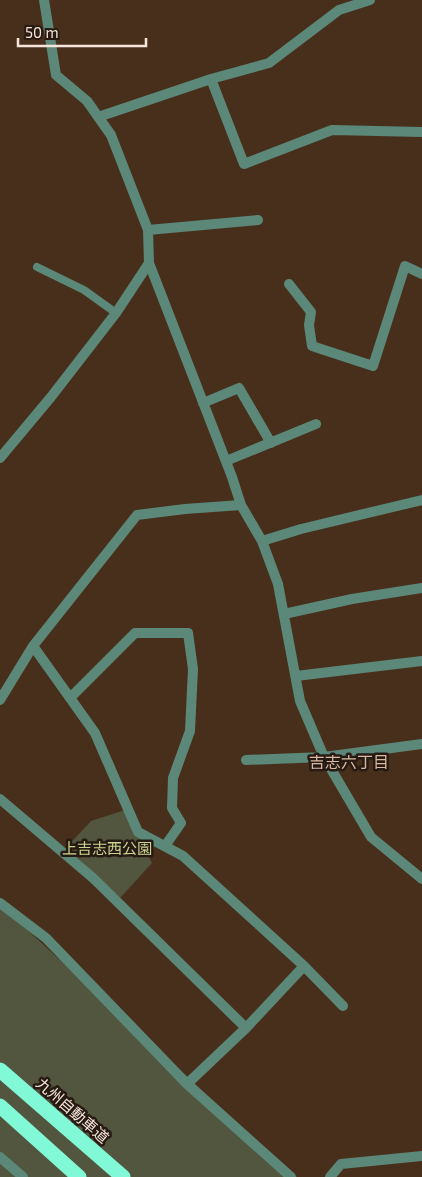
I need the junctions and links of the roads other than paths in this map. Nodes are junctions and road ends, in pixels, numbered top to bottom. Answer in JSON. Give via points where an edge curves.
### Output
{"nodes":[{"id":1,"x":44,"y":0,"type":"edge"},
{"id":2,"x":370,"y":0,"type":"edge"},
{"id":3,"x":211,"y":79,"type":"junction"},
{"id":4,"x":98,"y":117,"type":"junction"},
{"id":5,"x":422,"y":132,"type":"edge"},
{"id":6,"x":258,"y":220,"type":"dead end"},
{"id":7,"x":148,"y":230,"type":"junction"},
{"id":8,"x":149,"y":263,"type":"junction"},
{"id":9,"x":37,"y":267,"type":"dead end"},
{"id":10,"x":422,"y":274,"type":"edge"},
{"id":11,"x":289,"y":284,"type":"dead end"},
{"id":12,"x":116,"y":313,"type":"junction"},
{"id":13,"x":203,"y":402,"type":"junction"},
{"id":14,"x":316,"y":424,"type":"dead end"},
{"id":15,"x":271,"y":443,"type":"junction"},
{"id":16,"x":0,"y":458,"type":"edge"},
{"id":17,"x":226,"y":461,"type":"junction"},
{"id":18,"x":422,"y":500,"type":"edge"},
{"id":19,"x":241,"y":505,"type":"junction"},
{"id":20,"x":262,"y":541,"type":"junction"},
{"id":21,"x":422,"y":588,"type":"edge"},
{"id":22,"x":284,"y":614,"type":"junction"},
{"id":23,"x":33,"y":646,"type":"junction"},
{"id":24,"x":422,"y":661,"type":"edge"},
{"id":25,"x":296,"y":676,"type":"junction"},
{"id":26,"x":70,"y":698,"type":"junction"},
{"id":27,"x":0,"y":700,"type":"edge"},
{"id":28,"x":422,"y":744,"type":"edge"},
{"id":29,"x":324,"y":757,"type":"junction"},
{"id":30,"x":246,"y":760,"type":"dead end"},
{"id":31,"x":0,"y":798,"type":"edge"},
{"id":32,"x":165,"y":846,"type":"junction"},
{"id":33,"x":422,"y":879,"type":"edge"},
{"id":34,"x":0,"y":903,"type":"edge"},
{"id":35,"x":304,"y":966,"type":"junction"},
{"id":36,"x":342,"y":1006,"type":"dead end"},
{"id":37,"x":246,"y":1028,"type":"junction"},
{"id":38,"x":0,"y":1070,"type":"edge"},
{"id":39,"x":186,"y":1084,"type":"junction"},
{"id":40,"x":0,"y":1106,"type":"edge"},
{"id":41,"x":0,"y":1156,"type":"edge"},
{"id":42,"x":422,"y":1156,"type":"edge"},
{"id":43,"x":23,"y":1177,"type":"edge"},
{"id":44,"x":80,"y":1177,"type":"edge"},
{"id":45,"x":124,"y":1177,"type":"edge"},
{"id":46,"x":291,"y":1177,"type":"edge"},
{"id":47,"x":330,"y":1177,"type":"edge"}],
"edges":[{"from":1,"to":4,"type":"street","via":[[56,75],[87,101]]},
{"from":2,"to":3,"type":"street","via":[[339,10],[269,63]]},
{"from":3,"to":4,"type":"street"},
{"from":3,"to":5,"type":"street","via":[[244,164],[332,130]]},
{"from":4,"to":7,"type":"street","via":[[111,135]]},
{"from":6,"to":7,"type":"street"},
{"from":7,"to":8,"type":"street"},
{"from":8,"to":12,"type":"street"},
{"from":8,"to":13,"type":"street"},
{"from":9,"to":12,"type":"lane","via":[[84,290]]},
{"from":10,"to":11,"type":"street","via":[[404,266],[373,366],[312,346],[311,312]]},
{"from":12,"to":16,"type":"street"},
{"from":13,"to":15,"type":"street","via":[[239,388]]},
{"from":13,"to":17,"type":"street"},
{"from":14,"to":15,"type":"street"},
{"from":15,"to":17,"type":"street"},
{"from":17,"to":19,"type":"street"},
{"from":18,"to":20,"type":"street"},
{"from":19,"to":20,"type":"street"},
{"from":19,"to":23,"type":"street","via":[[137,515]]},
{"from":20,"to":22,"type":"street","via":[[278,584]]},
{"from":21,"to":22,"type":"street"},
{"from":22,"to":25,"type":"street"},
{"from":23,"to":26,"type":"street"},
{"from":23,"to":27,"type":"street"},
{"from":24,"to":25,"type":"street"},
{"from":25,"to":29,"type":"street","via":[[300,701]]},
{"from":26,"to":32,"type":"street","via":[[95,733],[138,832]]},
{"from":26,"to":32,"type":"street","via":[[135,633],[188,633],[193,669],[190,731],[174,778],[172,800],[172,808],[181,823]]},
{"from":28,"to":29,"type":"street"},
{"from":29,"to":30,"type":"street"},
{"from":29,"to":33,"type":"street","via":[[371,837]]},
{"from":31,"to":37,"type":"street","via":[[93,878]]},
{"from":32,"to":35,"type":"street","via":[[183,856]]},
{"from":34,"to":39,"type":"street","via":[[46,938]]},
{"from":35,"to":36,"type":"street"},
{"from":35,"to":37,"type":"street"},
{"from":37,"to":39,"type":"street"},
{"from":38,"to":45,"type":"highway","name":"九州自動車道"},
{"from":39,"to":46,"type":"street"},
{"from":40,"to":44,"type":"highway"},
{"from":41,"to":43,"type":"street"},
{"from":42,"to":47,"type":"street","via":[[341,1164]]}]}
